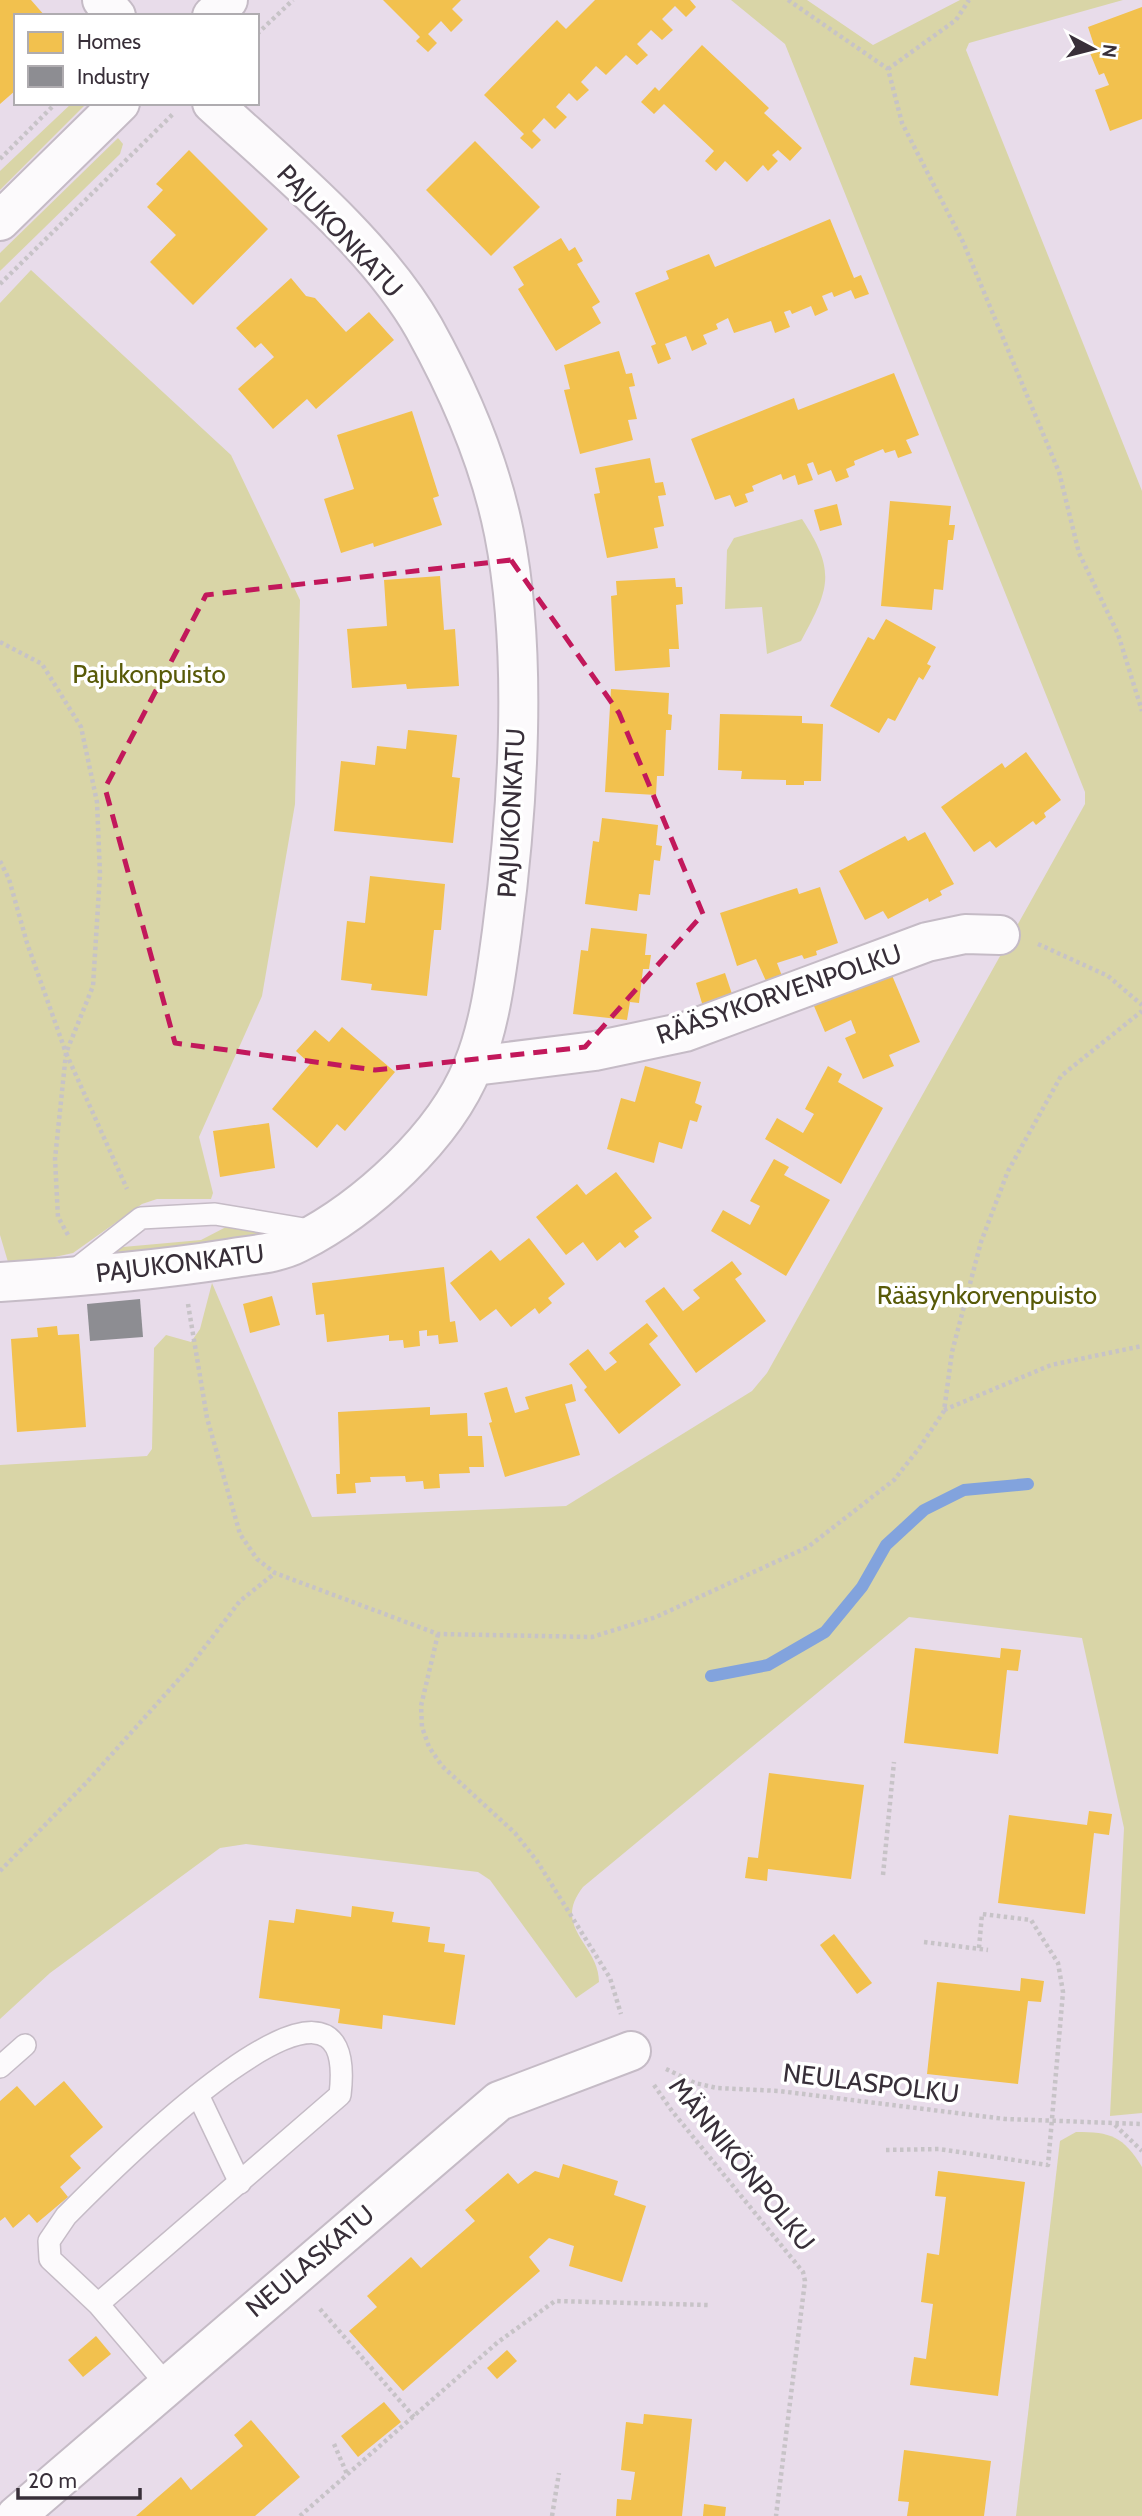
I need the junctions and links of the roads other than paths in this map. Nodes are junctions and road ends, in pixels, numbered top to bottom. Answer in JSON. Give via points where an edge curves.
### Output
{"nodes":[{"id":1,"x":102,"y":0,"type":"edge"},
{"id":2,"x":228,"y":0,"type":"edge"},
{"id":3,"x":114,"y":14,"type":"edge"},
{"id":4,"x":214,"y":14,"type":"edge"},
{"id":5,"x":119,"y":105,"type":"edge"},
{"id":6,"x":194,"y":107,"type":"edge"},
{"id":7,"x":0,"y":221,"type":"edge"},
{"id":8,"x":1000,"y":935,"type":"road end"},
{"id":9,"x":474,"y":1066,"type":"junction"},
{"id":10,"x":318,"y":1231,"type":"junction"},
{"id":11,"x":75,"y":1270,"type":"junction"},
{"id":12,"x":0,"y":1282,"type":"edge"},
{"id":13,"x":24,"y":2045,"type":"dead end"},
{"id":14,"x":631,"y":2051,"type":"road end"},
{"id":15,"x":0,"y":2067,"type":"edge"},
{"id":16,"x":198,"y":2095,"type":"junction"},
{"id":17,"x":240,"y":2183,"type":"junction"},
{"id":18,"x":98,"y":2304,"type":"junction"},
{"id":19,"x":167,"y":2385,"type":"junction"},
{"id":20,"x":16,"y":2516,"type":"edge"}],
"edges":[{"from":1,"to":3,"type":"street"},
{"from":2,"to":4,"type":"street"},
{"from":5,"to":7,"type":"street"},
{"from":6,"to":9,"type":"street","name":"PAJUKONKATU","via":[[368,253],[422,326],[452,384],[489,479],[504,533],[514,621],[515,801],[497,974]]},
{"from":8,"to":9,"type":"street","name":"RÄÄSYKORVENPOLKU","via":[[965,934],[927,942],[685,1032],[595,1051]]},
{"from":9,"to":10,"type":"street","name":"PAJUKONKATU","via":[[434,1130],[400,1167],[373,1193]]},
{"from":10,"to":11,"type":"street","name":"PAJUKONKATU","via":[[276,1251],[182,1266]]},
{"from":10,"to":11,"type":"lane","via":[[215,1214],[141,1219]]},
{"from":11,"to":12,"type":"street","name":"PAJUKONKATU"},
{"from":13,"to":15,"type":"lane"},
{"from":14,"to":19,"type":"street","name":"NEULASKATU","via":[[499,2101]]},
{"from":16,"to":17,"type":"lane"},
{"from":16,"to":17,"type":"lane","via":[[286,2037],[323,2033],[336,2050],[340,2095]]},
{"from":16,"to":18,"type":"lane","via":[[83,2200],[49,2241],[50,2259]]},
{"from":17,"to":18,"type":"lane"},
{"from":18,"to":19,"type":"lane"},
{"from":19,"to":20,"type":"street","name":"NEULASKATU"}]}
